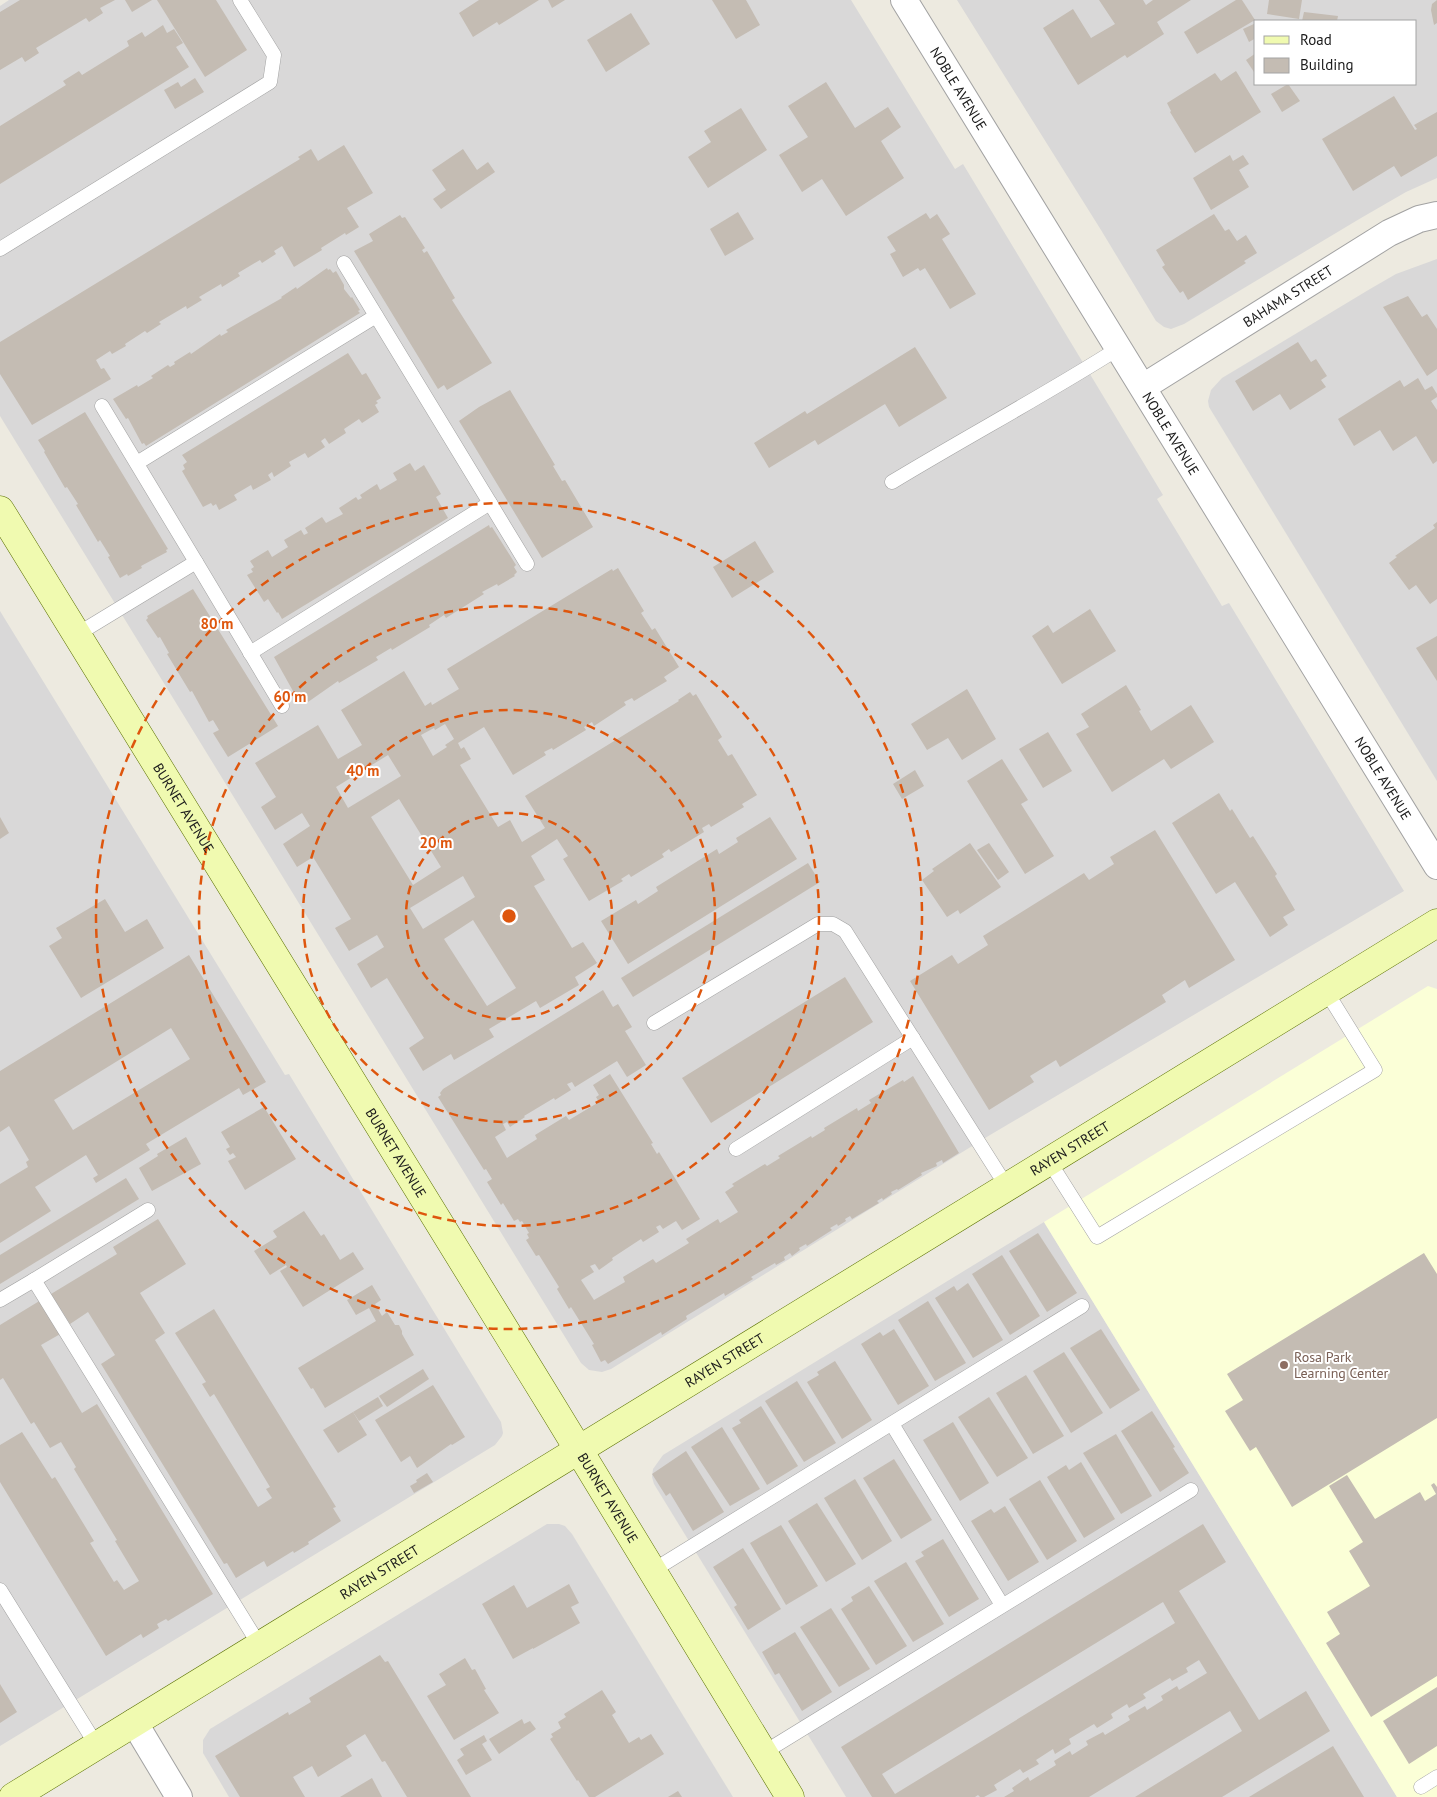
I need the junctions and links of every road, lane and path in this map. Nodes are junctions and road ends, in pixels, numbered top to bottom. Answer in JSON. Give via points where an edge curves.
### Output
{"nodes":[{"id":1,"x":240,"y":0,"type":"edge"},
{"id":2,"x":904,"y":0,"type":"edge"},
{"id":3,"x":1437,"y":215,"type":"edge"},
{"id":4,"x":0,"y":249,"type":"edge"},
{"id":5,"x":344,"y":264,"type":"dead end"},
{"id":6,"x":376,"y":316,"type":"junction"},
{"id":7,"x":1119,"y":348,"type":"junction"},
{"id":8,"x":1143,"y":386,"type":"junction"},
{"id":9,"x":102,"y":406,"type":"dead end"},
{"id":10,"x":137,"y":463,"type":"junction"},
{"id":11,"x":892,"y":482,"type":"dead end"},
{"id":12,"x":490,"y":503,"type":"junction"},
{"id":13,"x":0,"y":510,"type":"edge"},
{"id":14,"x":196,"y":562,"type":"junction"},
{"id":15,"x":527,"y":564,"type":"dead end"},
{"id":16,"x":76,"y":635,"type":"junction"},
{"id":17,"x":250,"y":653,"type":"junction"},
{"id":18,"x":282,"y":706,"type":"dead end"},
{"id":19,"x":1437,"y":866,"type":"edge"},
{"id":20,"x":1437,"y":923,"type":"edge"},
{"id":21,"x":1326,"y":991,"type":"junction"},
{"id":22,"x":654,"y":1023,"type":"dead end"},
{"id":23,"x":913,"y":1038,"type":"junction"},
{"id":24,"x":736,"y":1148,"type":"dead end"},
{"id":25,"x":1049,"y":1161,"type":"junction"},
{"id":26,"x":1007,"y":1187,"type":"junction"},
{"id":27,"x":148,"y":1210,"type":"dead end"},
{"id":28,"x":34,"y":1280,"type":"junction"},
{"id":29,"x":0,"y":1300,"type":"edge"},
{"id":30,"x":1082,"y":1306,"type":"dead end"},
{"id":31,"x":892,"y":1424,"type":"junction"},
{"id":32,"x":578,"y":1450,"type":"junction"},
{"id":33,"x":1191,"y":1490,"type":"dead end"},
{"id":34,"x":652,"y":1571,"type":"junction"},
{"id":35,"x":0,"y":1590,"type":"edge"},
{"id":36,"x":1002,"y":1605,"type":"junction"},
{"id":37,"x":260,"y":1646,"type":"junction"},
{"id":38,"x":134,"y":1722,"type":"junction"},
{"id":39,"x":97,"y":1746,"type":"junction"},
{"id":40,"x":763,"y":1753,"type":"junction"},
{"id":41,"x":1437,"y":1777,"type":"edge"},
{"id":42,"x":1421,"y":1787,"type":"dead end"},
{"id":43,"x":13,"y":1797,"type":"edge"},
{"id":44,"x":180,"y":1797,"type":"edge"},
{"id":45,"x":790,"y":1797,"type":"edge"}],
"edges":[{"from":1,"to":4,"type":"lane","via":[[274,55],[270,82]]},
{"from":2,"to":7,"type":"street","name":"NOBLE AVENUE"},
{"from":3,"to":8,"type":"street","name":"BAHAMA STREET","via":[[1419,219],[1389,233]]},
{"from":5,"to":6,"type":"lane"},
{"from":6,"to":10,"type":"lane"},
{"from":6,"to":12,"type":"lane"},
{"from":7,"to":8,"type":"street","name":"NOBLE AVENUE"},
{"from":7,"to":11,"type":"lane"},
{"from":8,"to":19,"type":"street","name":"NOBLE AVENUE"},
{"from":9,"to":10,"type":"lane"},
{"from":10,"to":14,"type":"lane"},
{"from":12,"to":15,"type":"lane"},
{"from":12,"to":17,"type":"lane"},
{"from":13,"to":16,"type":"street","name":"BURNET AVENUE"},
{"from":14,"to":16,"type":"lane"},
{"from":14,"to":17,"type":"lane"},
{"from":16,"to":32,"type":"street","name":"BURNET AVENUE"},
{"from":17,"to":18,"type":"lane"},
{"from":20,"to":21,"type":"street","name":"RAYEN STREET"},
{"from":21,"to":25,"type":"street","name":"RAYEN STREET"},
{"from":21,"to":25,"type":"lane","via":[[1375,1070],[1097,1238]]},
{"from":22,"to":23,"type":"lane","via":[[818,924],[833,924],[845,931]]},
{"from":23,"to":24,"type":"lane"},
{"from":23,"to":26,"type":"lane"},
{"from":25,"to":26,"type":"street","name":"RAYEN STREET"},
{"from":26,"to":32,"type":"street","name":"RAYEN STREET"},
{"from":27,"to":28,"type":"lane"},
{"from":28,"to":29,"type":"lane"},
{"from":28,"to":37,"type":"lane"},
{"from":30,"to":31,"type":"lane"},
{"from":31,"to":34,"type":"lane"},
{"from":31,"to":36,"type":"lane"},
{"from":32,"to":34,"type":"street","name":"BURNET AVENUE"},
{"from":32,"to":37,"type":"street","name":"RAYEN STREET"},
{"from":33,"to":36,"type":"lane"},
{"from":34,"to":40,"type":"street","name":"BURNET AVENUE"},
{"from":35,"to":39,"type":"lane"},
{"from":36,"to":40,"type":"lane"},
{"from":37,"to":38,"type":"street","name":"RAYEN STREET"},
{"from":38,"to":39,"type":"street","name":"RAYEN STREET"},
{"from":38,"to":44,"type":"street"},
{"from":39,"to":43,"type":"street","name":"RAYEN STREET"},
{"from":40,"to":45,"type":"street","name":"BURNET AVENUE"},
{"from":41,"to":42,"type":"lane"}]}
